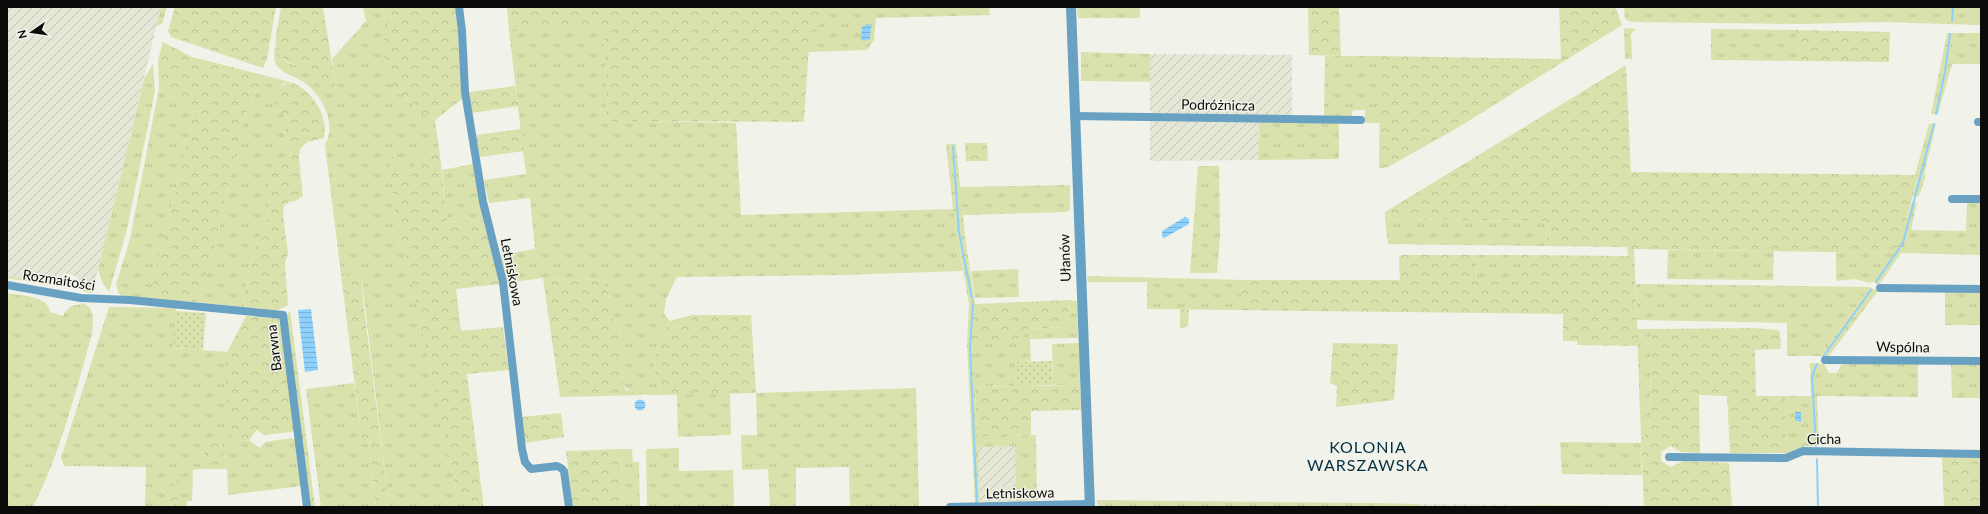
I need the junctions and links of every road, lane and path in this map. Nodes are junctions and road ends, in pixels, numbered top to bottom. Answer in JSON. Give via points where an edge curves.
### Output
{"nodes":[{"id":1,"x":460,"y":7,"type":"edge"},
{"id":2,"x":1071,"y":7,"type":"edge"},
{"id":3,"x":1074,"y":116,"type":"junction"},
{"id":4,"x":1361,"y":120,"type":"dead end"},
{"id":5,"x":1952,"y":198,"type":"dead end"},
{"id":6,"x":1981,"y":199,"type":"edge"},
{"id":7,"x":7,"y":285,"type":"edge"},
{"id":8,"x":1880,"y":288,"type":"dead end"},
{"id":9,"x":1981,"y":290,"type":"edge"},
{"id":10,"x":106,"y":301,"type":"joint"},
{"id":11,"x":1825,"y":360,"type":"dead end"},
{"id":12,"x":1981,"y":361,"type":"edge"},
{"id":13,"x":1981,"y":454,"type":"edge"},
{"id":14,"x":1668,"y":457,"type":"dead end"},
{"id":15,"x":1090,"y":506,"type":"edge"},
{"id":16,"x":307,"y":507,"type":"edge"},
{"id":17,"x":569,"y":507,"type":"edge"},
{"id":18,"x":950,"y":507,"type":"edge"}],
"edges":[{"from":1,"to":17,"type":"street","name":"Letniskowa","via":[[464,92],[483,202],[503,282],[522,449],[525,462],[530,469],[561,468],[564,471]]},
{"from":2,"to":3,"type":"street","name":"Ułanów"},
{"from":3,"to":4,"type":"street","name":"Podróżnicza"},
{"from":3,"to":15,"type":"street","name":"Ułanów"},
{"from":5,"to":6,"type":"street"},
{"from":7,"to":10,"type":"street","name":"Rozmaitości"},
{"from":8,"to":9,"type":"street"},
{"from":10,"to":16,"type":"street","name":"Barwna","via":[[130,300],[283,315]]},
{"from":11,"to":12,"type":"street","name":"Wspólna"},
{"from":13,"to":14,"type":"street","name":"Cicha","via":[[1803,451],[1786,458]]},
{"from":15,"to":18,"type":"street","name":"Letniskowa"}]}
